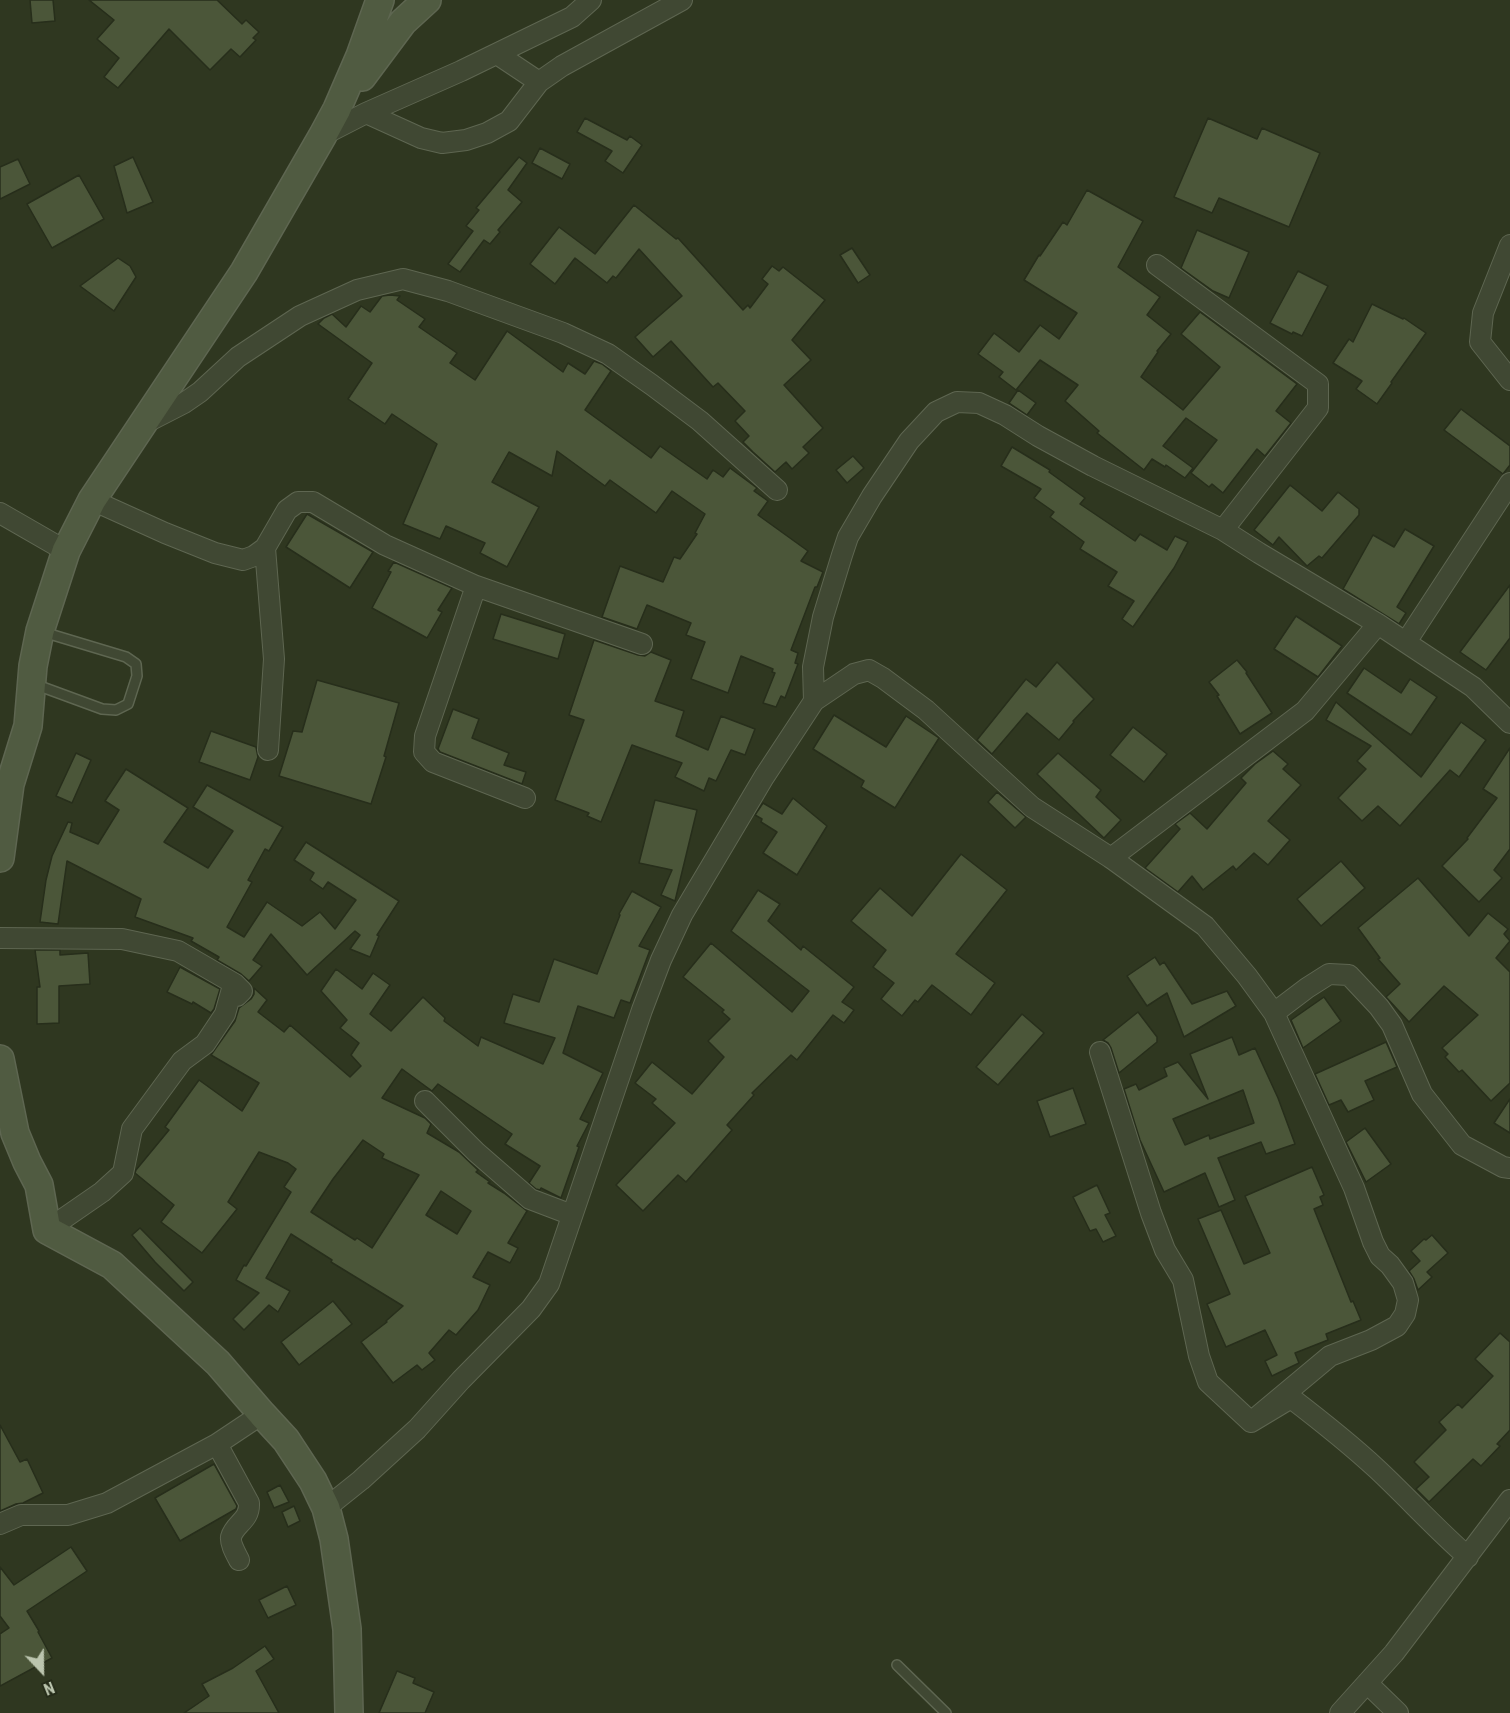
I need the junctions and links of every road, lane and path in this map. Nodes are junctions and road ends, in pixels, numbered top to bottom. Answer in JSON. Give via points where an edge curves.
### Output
{"nodes":[{"id":1,"x":380,"y":0,"type":"edge"},
{"id":2,"x":427,"y":0,"type":"edge"},
{"id":3,"x":591,"y":0,"type":"edge"},
{"id":4,"x":682,"y":0,"type":"edge"},
{"id":5,"x":497,"y":54,"type":"junction"},
{"id":6,"x":540,"y":82,"type":"junction"},
{"id":7,"x":337,"y":109,"type":"junction"},
{"id":8,"x":366,"y":113,"type":"junction"},
{"id":9,"x":322,"y":135,"type":"junction"},
{"id":10,"x":1510,"y":245,"type":"edge"},
{"id":11,"x":1157,"y":265,"type":"dead end"},
{"id":12,"x":1510,"y":380,"type":"edge"},
{"id":13,"x":143,"y":424,"type":"junction"},
{"id":14,"x":1510,"y":483,"type":"edge"},
{"id":15,"x":777,"y":490,"type":"dead end"},
{"id":16,"x":92,"y":500,"type":"junction"},
{"id":17,"x":0,"y":513,"type":"edge"},
{"id":18,"x":1223,"y":530,"type":"junction"},
{"id":19,"x":265,"y":548,"type":"junction"},
{"id":20,"x":66,"y":551,"type":"junction"},
{"id":21,"x":476,"y":586,"type":"junction"},
{"id":22,"x":1377,"y":624,"type":"junction"},
{"id":23,"x":40,"y":631,"type":"junction"},
{"id":24,"x":1406,"y":642,"type":"junction"},
{"id":25,"x":642,"y":644,"type":"dead end"},
{"id":26,"x":32,"y":684,"type":"junction"},
{"id":27,"x":814,"y":701,"type":"junction"},
{"id":28,"x":1510,"y":723,"type":"edge"},
{"id":29,"x":268,"y":750,"type":"dead end"},
{"id":30,"x":525,"y":798,"type":"dead end"},
{"id":31,"x":0,"y":858,"type":"edge"},
{"id":32,"x":1111,"y":858,"type":"junction"},
{"id":33,"x":0,"y":938,"type":"edge"},
{"id":34,"x":1274,"y":1013,"type":"junction"},
{"id":35,"x":1100,"y":1052,"type":"dead end"},
{"id":36,"x":0,"y":1059,"type":"edge"},
{"id":37,"x":425,"y":1101,"type":"dead end"},
{"id":38,"x":7,"y":1134,"type":"edge"},
{"id":39,"x":1510,"y":1168,"type":"edge"},
{"id":40,"x":572,"y":1215,"type":"junction"},
{"id":41,"x":47,"y":1230,"type":"junction"},
{"id":42,"x":262,"y":1414,"type":"junction"},
{"id":43,"x":1251,"y":1422,"type":"junction"},
{"id":44,"x":217,"y":1444,"type":"junction"},
{"id":45,"x":1510,"y":1500,"type":"edge"},
{"id":46,"x":326,"y":1508,"type":"junction"},
{"id":47,"x":0,"y":1524,"type":"edge"},
{"id":48,"x":1468,"y":1557,"type":"junction"},
{"id":49,"x":239,"y":1560,"type":"dead end"},
{"id":50,"x":897,"y":1665,"type":"dead end"},
{"id":51,"x":1367,"y":1683,"type":"junction"},
{"id":52,"x":349,"y":1713,"type":"edge"},
{"id":53,"x":946,"y":1713,"type":"edge"},
{"id":54,"x":1340,"y":1713,"type":"edge"},
{"id":55,"x":1398,"y":1713,"type":"edge"}],
"edges":[{"from":1,"to":7,"type":"main road"},
{"from":2,"to":7,"type":"main road","via":[[403,22]]},
{"from":3,"to":5,"type":"street","via":[[572,17]]},
{"from":4,"to":6,"type":"street"},
{"from":5,"to":6,"type":"street"},
{"from":5,"to":8,"type":"street"},
{"from":6,"to":8,"type":"street","via":[[509,121],[466,140],[442,143],[421,138]]},
{"from":7,"to":9,"type":"main road"},
{"from":8,"to":9,"type":"street"},
{"from":9,"to":13,"type":"main road","via":[[244,272]]},
{"from":10,"to":12,"type":"street","via":[[1483,313],[1480,342]]},
{"from":11,"to":18,"type":"street","via":[[1318,384],[1318,408]]},
{"from":13,"to":15,"type":"street","via":[[184,404],[238,357],[300,316],[357,290],[403,279],[448,291],[563,333],[608,354],[700,421]]},
{"from":13,"to":16,"type":"main road"},
{"from":14,"to":24,"type":"street"},
{"from":16,"to":19,"type":"street","via":[[215,553],[243,560]]},
{"from":16,"to":20,"type":"main road"},
{"from":17,"to":20,"type":"street"},
{"from":18,"to":22,"type":"street"},
{"from":18,"to":27,"type":"street","via":[[1093,466],[1005,415],[979,404],[957,402],[936,412],[909,441],[848,537],[823,617],[813,667]]},
{"from":19,"to":21,"type":"street","via":[[287,510],[298,502],[313,502],[385,545]]},
{"from":19,"to":29,"type":"street","via":[[274,659]]},
{"from":20,"to":23,"type":"main road"},
{"from":21,"to":25,"type":"street"},
{"from":21,"to":30,"type":"street","via":[[423,752],[434,762]]},
{"from":22,"to":24,"type":"street"},
{"from":22,"to":32,"type":"street","via":[[1305,711]]},
{"from":23,"to":26,"type":"main road"},
{"from":23,"to":26,"type":"lane","via":[[126,657],[136,664],[137,676],[128,704],[116,710],[102,709]]},
{"from":24,"to":28,"type":"street","via":[[1473,687]]},
{"from":26,"to":31,"type":"main road","via":[[28,726],[10,784]]},
{"from":27,"to":32,"type":"street","via":[[854,674],[869,670],[926,710],[1032,807]]},
{"from":27,"to":40,"type":"street","via":[[682,915],[642,1010]]},
{"from":32,"to":34,"type":"street","via":[[1204,926]]},
{"from":33,"to":41,"type":"street","via":[[122,939],[178,951],[242,991],[237,996],[232,989],[225,1014],[205,1044],[182,1061],[132,1129],[123,1173]]},
{"from":34,"to":39,"type":"street","via":[[1329,974],[1348,975],[1392,1025],[1422,1094],[1462,1145]]},
{"from":34,"to":43,"type":"street","via":[[1354,1188],[1373,1242],[1403,1283],[1408,1300],[1398,1326],[1330,1356]]},
{"from":35,"to":43,"type":"street","via":[[1151,1213],[1165,1250],[1183,1280],[1208,1382]]},
{"from":36,"to":38,"type":"main road"},
{"from":37,"to":40,"type":"street","via":[[530,1199]]},
{"from":38,"to":41,"type":"main road","via":[[39,1185]]},
{"from":40,"to":46,"type":"street","via":[[549,1284],[531,1309],[417,1429]]},
{"from":41,"to":42,"type":"main road","via":[[112,1264],[218,1363]]},
{"from":42,"to":44,"type":"street"},
{"from":42,"to":46,"type":"main road","via":[[286,1440]]},
{"from":43,"to":48,"type":"street","via":[[1291,1398],[1376,1467]]},
{"from":44,"to":47,"type":"street","via":[[107,1503],[68,1515],[21,1515]]},
{"from":44,"to":49,"type":"street","via":[[249,1503],[249,1511],[231,1536]]},
{"from":45,"to":48,"type":"street"},
{"from":46,"to":52,"type":"main road","via":[[347,1629]]},
{"from":48,"to":51,"type":"street"},
{"from":50,"to":53,"type":"lane"},
{"from":51,"to":54,"type":"street"},
{"from":51,"to":55,"type":"street"}]}
